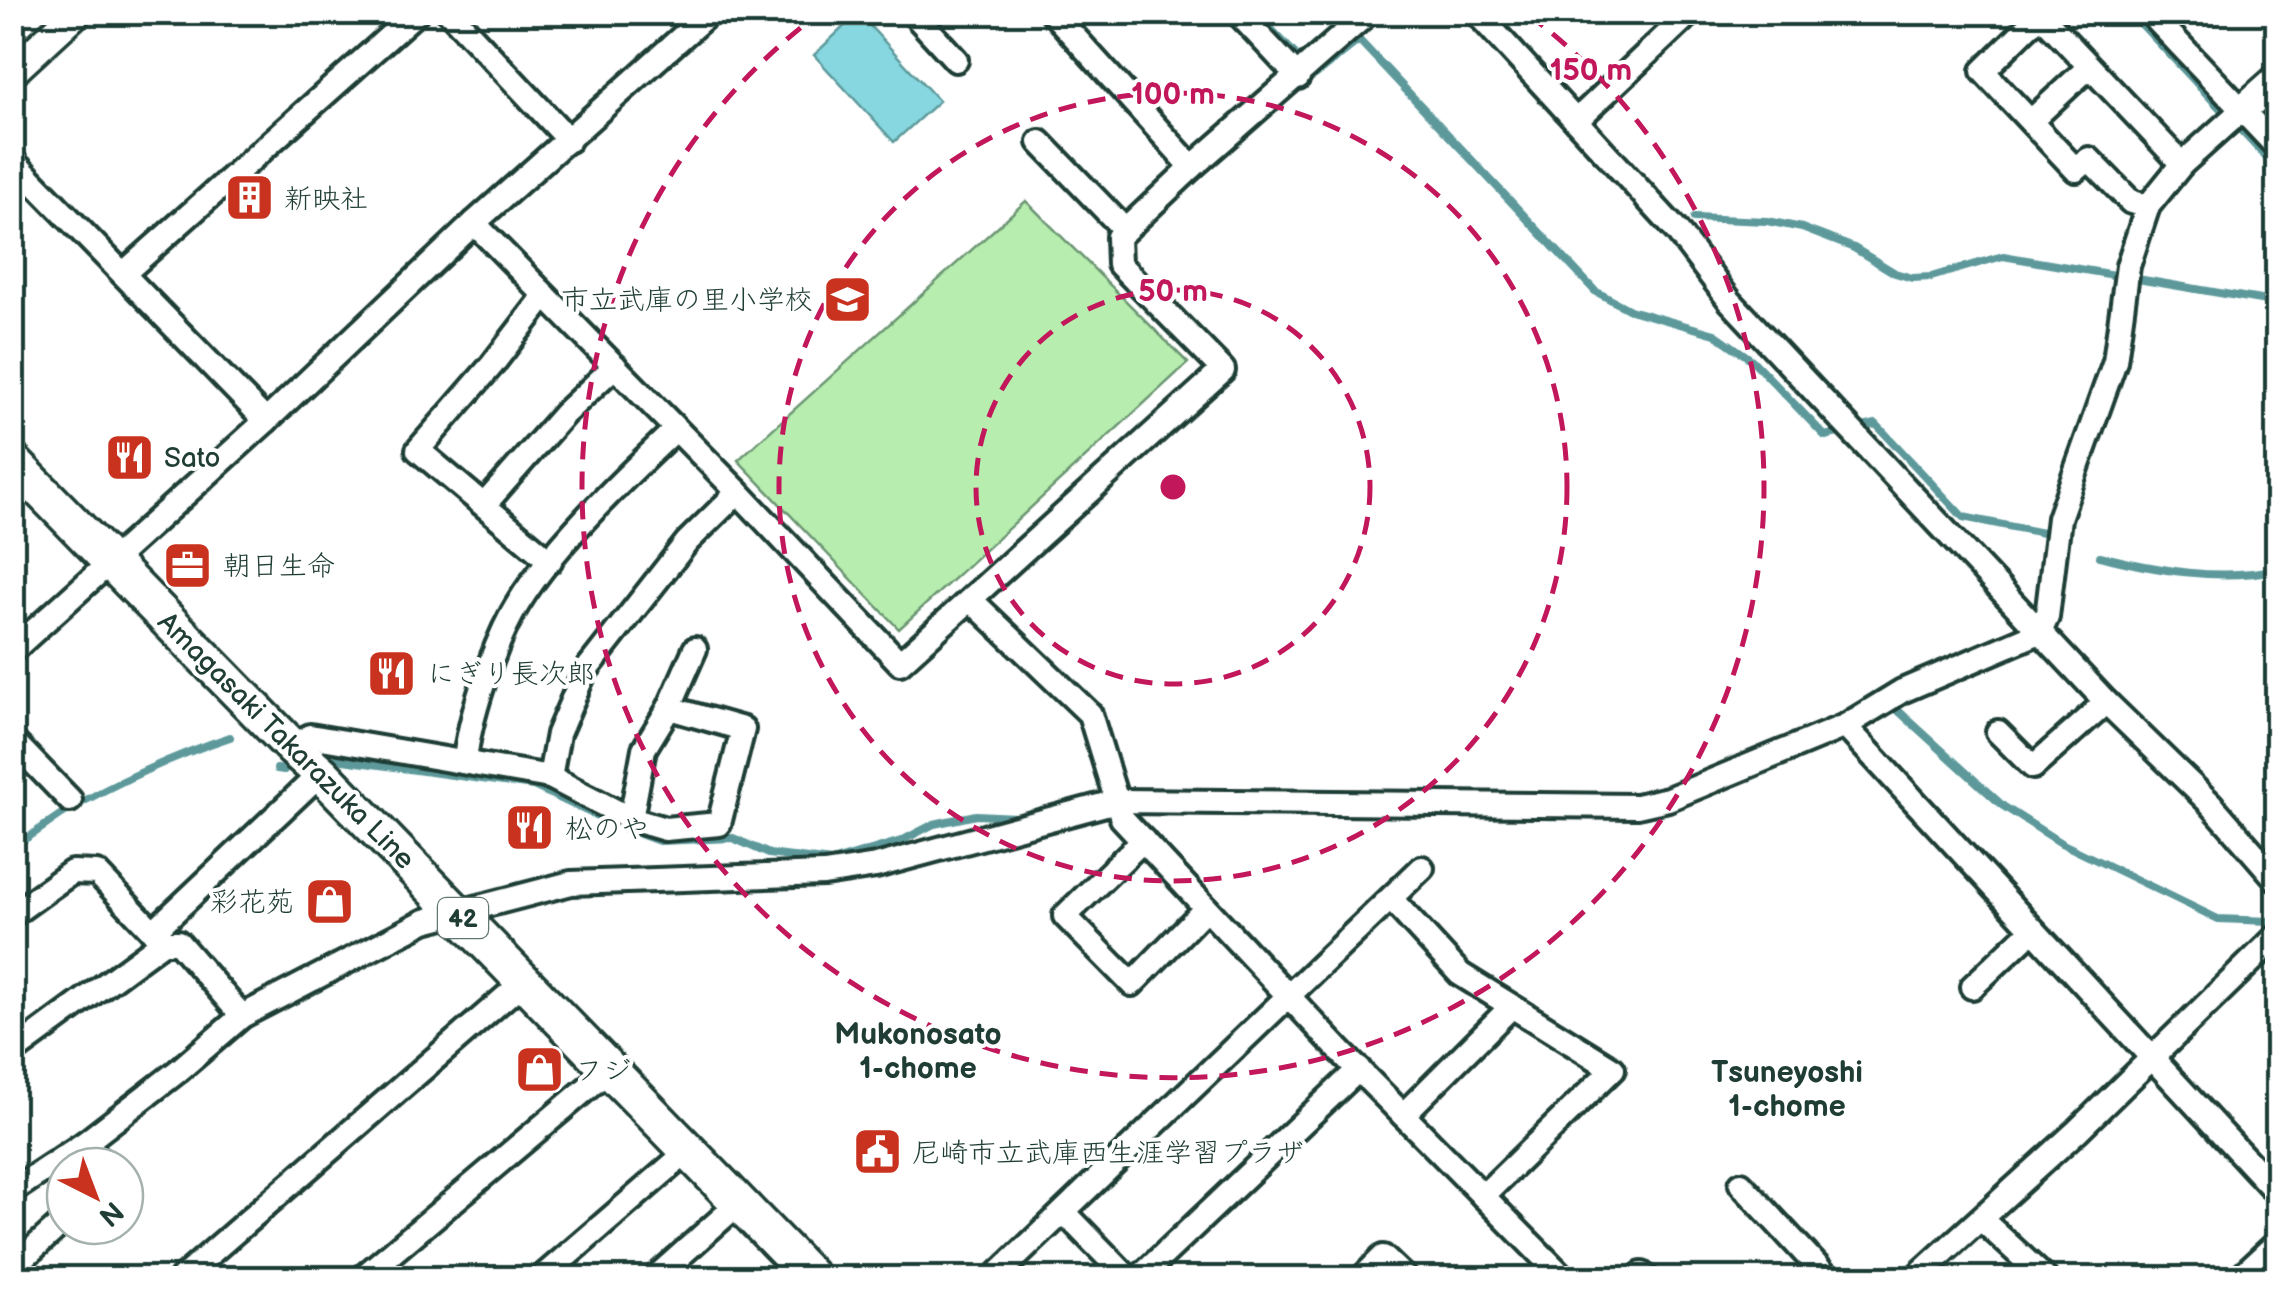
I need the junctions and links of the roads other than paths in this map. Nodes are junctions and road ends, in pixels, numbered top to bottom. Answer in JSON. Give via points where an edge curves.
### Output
{"nodes":[{"id":1,"x":77,"y":12,"type":"edge"},
{"id":2,"x":417,"y":12,"type":"edge"},
{"id":3,"x":449,"y":12,"type":"edge"},
{"id":4,"x":710,"y":12,"type":"edge"},
{"id":5,"x":912,"y":12,"type":"edge"},
{"id":6,"x":1052,"y":12,"type":"edge"},
{"id":7,"x":1237,"y":12,"type":"edge"},
{"id":8,"x":1368,"y":12,"type":"edge"},
{"id":9,"x":1476,"y":12,"type":"edge"},
{"id":10,"x":1691,"y":12,"type":"edge"},
{"id":11,"x":2149,"y":12,"type":"edge"},
{"id":12,"x":2042,"y":14,"type":"edge"},
{"id":13,"x":956,"y":60,"type":"dead end"},
{"id":14,"x":2089,"y":67,"type":"junction"},
{"id":15,"x":12,"y":72,"type":"edge"},
{"id":16,"x":1298,"y":78,"type":"junction"},
{"id":17,"x":2278,"y":78,"type":"edge"},
{"id":18,"x":2242,"y":110,"type":"junction"},
{"id":19,"x":1576,"y":120,"type":"junction"},
{"id":20,"x":2031,"y":121,"type":"junction"},
{"id":21,"x":569,"y":140,"type":"junction"},
{"id":22,"x":1040,"y":142,"type":"dead end"},
{"id":23,"x":2278,"y":148,"type":"edge"},
{"id":24,"x":12,"y":160,"type":"edge"},
{"id":25,"x":2182,"y":164,"type":"junction"},
{"id":26,"x":1192,"y":167,"type":"junction"},
{"id":27,"x":2148,"y":206,"type":"junction"},
{"id":28,"x":474,"y":223,"type":"junction"},
{"id":29,"x":1125,"y":230,"type":"junction"},
{"id":30,"x":123,"y":274,"type":"junction"},
{"id":31,"x":545,"y":296,"type":"junction"},
{"id":32,"x":615,"y":366,"type":"junction"},
{"id":33,"x":266,"y":421,"type":"junction"},
{"id":34,"x":676,"y":429,"type":"junction"},
{"id":35,"x":12,"y":461,"type":"edge"},
{"id":36,"x":738,"y":492,"type":"junction"},
{"id":37,"x":485,"y":504,"type":"junction"},
{"id":38,"x":550,"y":561,"type":"junction"},
{"id":39,"x":110,"y":562,"type":"junction"},
{"id":40,"x":971,"y":600,"type":"junction"},
{"id":41,"x":2040,"y":632,"type":"junction"},
{"id":42,"x":695,"y":649,"type":"dead end"},
{"id":43,"x":12,"y":651,"type":"edge"},
{"id":44,"x":2106,"y":702,"type":"junction"},
{"id":45,"x":670,"y":708,"type":"junction"},
{"id":46,"x":1845,"y":726,"type":"junction"},
{"id":47,"x":1998,"y":732,"type":"dead end"},
{"id":48,"x":12,"y":740,"type":"edge"},
{"id":49,"x":294,"y":748,"type":"junction"},
{"id":50,"x":466,"y":761,"type":"junction"},
{"id":51,"x":321,"y":772,"type":"junction"},
{"id":52,"x":550,"y":776,"type":"junction"},
{"id":53,"x":70,"y":800,"type":"dead end"},
{"id":54,"x":1117,"y":802,"type":"junction"},
{"id":55,"x":631,"y":819,"type":"junction"},
{"id":56,"x":1142,"y":840,"type":"junction"},
{"id":57,"x":1422,"y":868,"type":"dead end"},
{"id":58,"x":2278,"y":881,"type":"edge"},
{"id":59,"x":1391,"y":898,"type":"junction"},
{"id":60,"x":1206,"y":908,"type":"junction"},
{"id":61,"x":458,"y":914,"type":"junction"},
{"id":62,"x":12,"y":915,"type":"edge"},
{"id":63,"x":2032,"y":930,"type":"junction"},
{"id":64,"x":2278,"y":935,"type":"edge"},
{"id":65,"x":158,"y":937,"type":"junction"},
{"id":66,"x":523,"y":982,"type":"junction"},
{"id":67,"x":1972,"y":986,"type":"dead end"},
{"id":68,"x":1290,"y":997,"type":"junction"},
{"id":69,"x":1511,"y":1007,"type":"junction"},
{"id":70,"x":242,"y":1016,"type":"junction"},
{"id":71,"x":12,"y":1053,"type":"edge"},
{"id":72,"x":2153,"y":1058,"type":"junction"},
{"id":73,"x":1358,"y":1069,"type":"junction"},
{"id":74,"x":610,"y":1070,"type":"junction"},
{"id":75,"x":1403,"y":1115,"type":"junction"},
{"id":76,"x":84,"y":1142,"type":"junction"},
{"id":77,"x":88,"y":1146,"type":"edge"},
{"id":78,"x":687,"y":1152,"type":"junction"},
{"id":79,"x":1741,"y":1184,"type":"dead end"},
{"id":80,"x":12,"y":1190,"type":"edge"},
{"id":81,"x":2278,"y":1194,"type":"edge"},
{"id":82,"x":1483,"y":1196,"type":"junction"},
{"id":83,"x":739,"y":1204,"type":"junction"},
{"id":84,"x":1064,"y":1212,"type":"junction"},
{"id":85,"x":1982,"y":1220,"type":"junction"},
{"id":86,"x":45,"y":1238,"type":"edge"},
{"id":87,"x":2278,"y":1242,"type":"edge"},
{"id":88,"x":12,"y":1268,"type":"edge"},
{"id":89,"x":1003,"y":1275,"type":"edge"},
{"id":90,"x":182,"y":1278,"type":"edge"},
{"id":91,"x":362,"y":1278,"type":"edge"},
{"id":92,"x":541,"y":1278,"type":"edge"},
{"id":93,"x":655,"y":1278,"type":"edge"},
{"id":94,"x":812,"y":1278,"type":"edge"},
{"id":95,"x":1128,"y":1278,"type":"edge"},
{"id":96,"x":1139,"y":1278,"type":"edge"},
{"id":97,"x":1362,"y":1278,"type":"edge"},
{"id":98,"x":1405,"y":1278,"type":"edge"},
{"id":99,"x":1564,"y":1278,"type":"edge"},
{"id":100,"x":1637,"y":1278,"type":"edge"},
{"id":101,"x":1647,"y":1278,"type":"edge"},
{"id":102,"x":1828,"y":1278,"type":"edge"},
{"id":103,"x":1915,"y":1278,"type":"edge"},
{"id":104,"x":2045,"y":1278,"type":"edge"},
{"id":105,"x":2239,"y":1278,"type":"edge"}],
"edges":[{"from":1,"to":15,"type":"street"},
{"from":2,"to":30,"type":"street"},
{"from":3,"to":21,"type":"street"},
{"from":4,"to":21,"type":"street"},
{"from":5,"to":13,"type":"street"},
{"from":6,"to":26,"type":"street"},
{"from":7,"to":16,"type":"street"},
{"from":8,"to":16,"type":"street"},
{"from":9,"to":19,"type":"street"},
{"from":10,"to":19,"type":"street"},
{"from":11,"to":18,"type":"street"},
{"from":12,"to":14,"type":"street"},
{"from":12,"to":20,"type":"street","via":[[1983,70]]},
{"from":14,"to":20,"type":"street"},
{"from":14,"to":25,"type":"street"},
{"from":16,"to":26,"type":"street"},
{"from":17,"to":18,"type":"street"},
{"from":18,"to":23,"type":"street"},
{"from":18,"to":25,"type":"street"},
{"from":19,"to":41,"type":"street","via":[[1730,301]]},
{"from":20,"to":27,"type":"street","via":[[2076,170],[2088,158],[2131,202]]},
{"from":21,"to":28,"type":"street"},
{"from":22,"to":29,"type":"street"},
{"from":24,"to":30,"type":"street"},
{"from":25,"to":27,"type":"street"},
{"from":26,"to":29,"type":"street"},
{"from":27,"to":41,"type":"street","via":[[2128,266],[2115,361],[2059,518]]},
{"from":28,"to":31,"type":"street"},
{"from":28,"to":33,"type":"street"},
{"from":29,"to":40,"type":"street","via":[[1118,237],[1118,264],[1224,370]]},
{"from":30,"to":33,"type":"street"},
{"from":31,"to":32,"type":"street"},
{"from":31,"to":37,"type":"street","via":[[418,450]]},
{"from":32,"to":34,"type":"street"},
{"from":32,"to":37,"type":"street"},
{"from":33,"to":39,"type":"street"},
{"from":34,"to":36,"type":"street"},
{"from":34,"to":38,"type":"street"},
{"from":35,"to":39,"type":"main road","name":"Amagasaki Takarazuka Line","number":"42"},
{"from":36,"to":40,"type":"street","via":[[900,663]]},
{"from":36,"to":52,"type":"street","via":[[687,542],[584,673],[558,734]]},
{"from":37,"to":38,"type":"street"},
{"from":38,"to":50,"type":"street","via":[[512,614],[481,692]]},
{"from":39,"to":43,"type":"street"},
{"from":39,"to":49,"type":"main road","name":"Amagasaki Takarazuka Line","number":"42"},
{"from":40,"to":54,"type":"street","via":[[1090,714]]},
{"from":41,"to":44,"type":"street"},
{"from":41,"to":46,"type":"street","via":[[1902,691]]},
{"from":42,"to":45,"type":"street"},
{"from":44,"to":47,"type":"street","via":[[2034,767]]},
{"from":44,"to":58,"type":"street","via":[[2211,804]]},
{"from":45,"to":55,"type":"street","via":[[644,750]]},
{"from":45,"to":55,"type":"street","via":[[743,730],[719,824],[665,829]]},
{"from":46,"to":54,"type":"street","via":[[1637,806]]},
{"from":46,"to":63,"type":"street"},
{"from":48,"to":53,"type":"street"},
{"from":49,"to":50,"type":"street","via":[[310,736]]},
{"from":49,"to":51,"type":"main road","name":"Amagasaki Takarazuka Line","number":"42"},
{"from":50,"to":52,"type":"street"},
{"from":51,"to":61,"type":"main road","name":"Amagasaki Takarazuka Line","number":"42"},
{"from":51,"to":65,"type":"street"},
{"from":52,"to":55,"type":"street"},
{"from":54,"to":56,"type":"street"},
{"from":54,"to":61,"type":"street","via":[[876,866],[824,874],[571,882]]},
{"from":56,"to":60,"type":"street"},
{"from":56,"to":60,"type":"street","via":[[1065,916],[1132,984]]},
{"from":57,"to":59,"type":"street"},
{"from":59,"to":68,"type":"street"},
{"from":59,"to":69,"type":"street","via":[[1460,974]]},
{"from":60,"to":68,"type":"street"},
{"from":61,"to":66,"type":"main road","name":"Amagasaki Takarazuka Line","number":"42"},
{"from":61,"to":70,"type":"street","via":[[425,921]]},
{"from":62,"to":65,"type":"street","via":[[72,872],[97,873]]},
{"from":63,"to":67,"type":"street"},
{"from":63,"to":72,"type":"street"},
{"from":64,"to":72,"type":"street"},
{"from":65,"to":70,"type":"street","via":[[178,942]]},
{"from":65,"to":71,"type":"street"},
{"from":66,"to":74,"type":"main road","name":"Amagasaki Takarazuka Line","number":"42"},
{"from":66,"to":90,"type":"street"},
{"from":68,"to":73,"type":"street"},
{"from":68,"to":84,"type":"street"},
{"from":69,"to":75,"type":"street"},
{"from":69,"to":82,"type":"street","via":[[1613,1069]]},
{"from":70,"to":76,"type":"street"},
{"from":72,"to":81,"type":"street"},
{"from":72,"to":85,"type":"street"},
{"from":73,"to":75,"type":"street"},
{"from":73,"to":96,"type":"street"},
{"from":74,"to":78,"type":"main road","name":"Amagasaki Takarazuka Line","number":"42"},
{"from":74,"to":91,"type":"street"},
{"from":75,"to":82,"type":"street"},
{"from":76,"to":77,"type":"street"},
{"from":76,"to":80,"type":"street"},
{"from":78,"to":83,"type":"main road","name":"Amagasaki Takarazuka Line","number":"42"},
{"from":78,"to":92,"type":"street"},
{"from":79,"to":102,"type":"street"},
{"from":82,"to":99,"type":"street"},
{"from":83,"to":93,"type":"street"},
{"from":83,"to":94,"type":"main road","name":"Amagasaki Takarazuka Line","number":"42"},
{"from":84,"to":89,"type":"street"},
{"from":84,"to":95,"type":"street"},
{"from":85,"to":103,"type":"street"},
{"from":85,"to":104,"type":"street"},
{"from":86,"to":88,"type":"street"},
{"from":87,"to":105,"type":"street"},
{"from":97,"to":98,"type":"street","via":[[1383,1258]]},
{"from":100,"to":101,"type":"street"}]}
